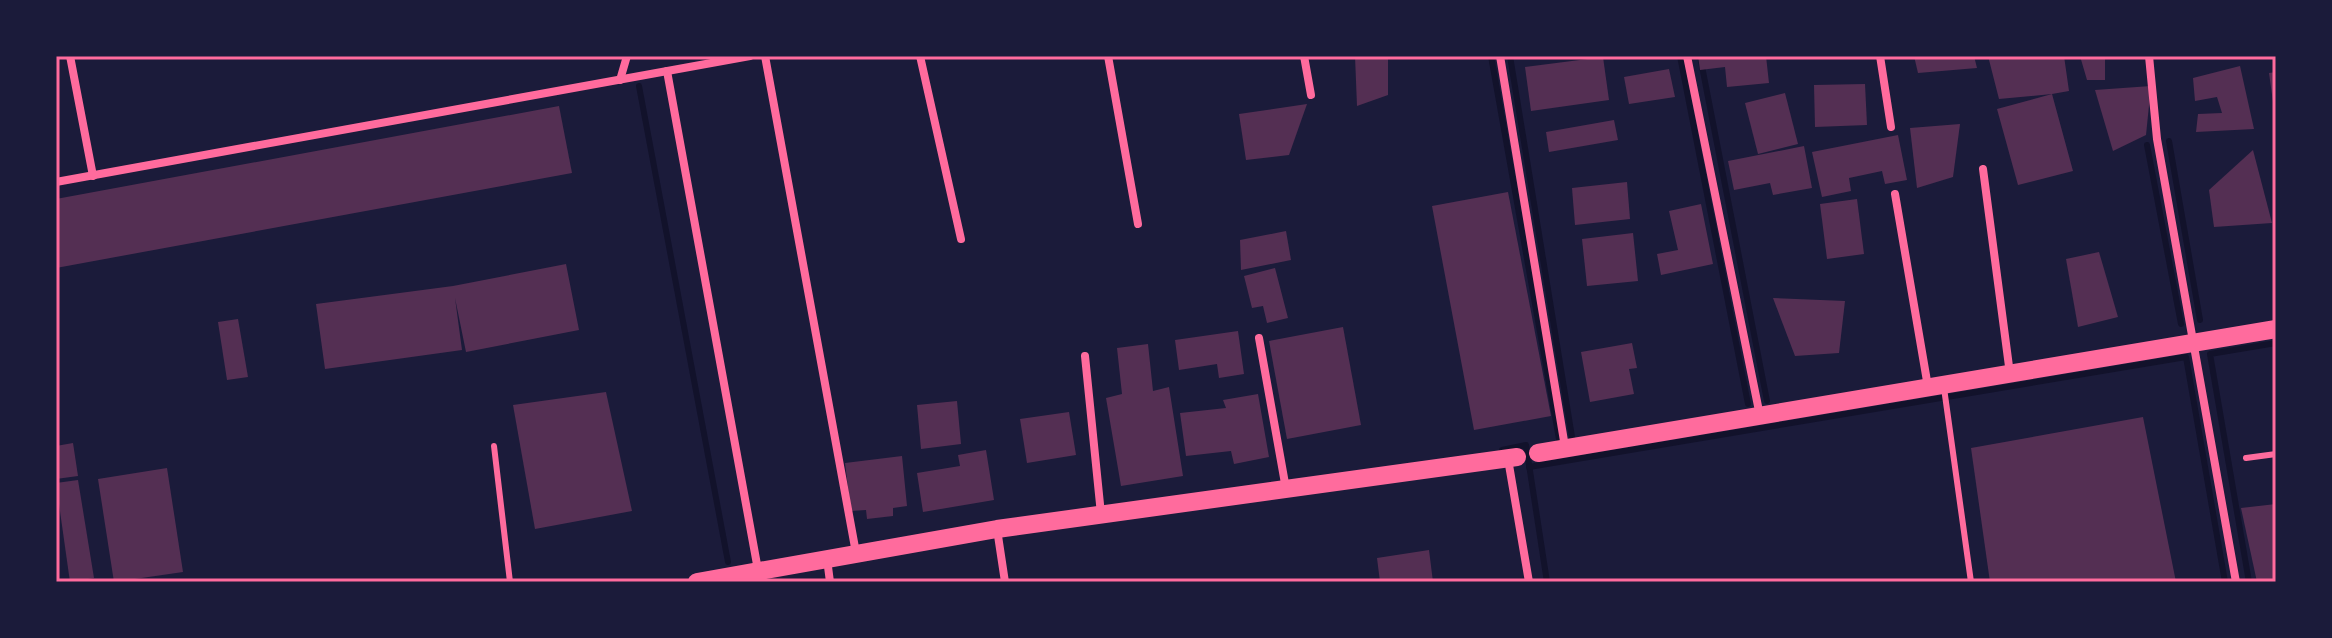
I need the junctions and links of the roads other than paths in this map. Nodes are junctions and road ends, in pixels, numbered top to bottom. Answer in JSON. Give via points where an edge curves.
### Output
{"nodes":[{"id":1,"x":70,"y":56,"type":"edge"},
{"id":2,"x":627,"y":56,"type":"edge"},
{"id":3,"x":750,"y":56,"type":"edge"},
{"id":4,"x":765,"y":56,"type":"edge"},
{"id":5,"x":920,"y":56,"type":"edge"},
{"id":6,"x":1108,"y":56,"type":"edge"},
{"id":7,"x":1304,"y":56,"type":"edge"},
{"id":8,"x":1500,"y":56,"type":"edge"},
{"id":9,"x":1687,"y":56,"type":"edge"},
{"id":10,"x":1880,"y":56,"type":"edge"},
{"id":11,"x":2149,"y":56,"type":"edge"},
{"id":12,"x":667,"y":71,"type":"junction"},
{"id":13,"x":620,"y":80,"type":"junction"},
{"id":14,"x":1311,"y":95,"type":"dead end"},
{"id":15,"x":1891,"y":127,"type":"dead end"},
{"id":16,"x":1983,"y":169,"type":"dead end"},
{"id":17,"x":93,"y":176,"type":"junction"},
{"id":18,"x":56,"y":182,"type":"edge"},
{"id":19,"x":1895,"y":194,"type":"dead end"},
{"id":20,"x":1138,"y":224,"type":"dead end"},
{"id":21,"x":961,"y":239,"type":"dead end"},
{"id":22,"x":2276,"y":329,"type":"edge"},
{"id":23,"x":1259,"y":338,"type":"dead end"},
{"id":24,"x":2196,"y":343,"type":"junction"},
{"id":25,"x":1085,"y":356,"type":"dead end"},
{"id":26,"x":2010,"y":374,"type":"junction"},
{"id":27,"x":1936,"y":387,"type":"junction"},
{"id":28,"x":1760,"y":416,"type":"junction"},
{"id":29,"x":494,"y":446,"type":"dead end"},
{"id":30,"x":1565,"y":448,"type":"junction"},
{"id":31,"x":1538,"y":453,"type":"dead end"},
{"id":32,"x":2276,"y":454,"type":"edge"},
{"id":33,"x":1512,"y":458,"type":"joint"},
{"id":34,"x":2246,"y":458,"type":"dead end"},
{"id":35,"x":1286,"y":489,"type":"junction"},
{"id":36,"x":1101,"y":516,"type":"junction"},
{"id":37,"x":997,"y":529,"type":"junction"},
{"id":38,"x":856,"y":553,"type":"junction"},
{"id":39,"x":827,"y":559,"type":"junction"},
{"id":40,"x":758,"y":571,"type":"junction"},
{"id":41,"x":720,"y":580,"type":"edge"},
{"id":42,"x":510,"y":582,"type":"edge"},
{"id":43,"x":697,"y":582,"type":"edge"},
{"id":44,"x":830,"y":582,"type":"edge"},
{"id":45,"x":1005,"y":582,"type":"edge"},
{"id":46,"x":1529,"y":582,"type":"edge"},
{"id":47,"x":1971,"y":582,"type":"edge"},
{"id":48,"x":2236,"y":582,"type":"edge"}],
"edges":[{"from":1,"to":17,"type":"street"},
{"from":2,"to":13,"type":"street"},
{"from":3,"to":12,"type":"street"},
{"from":4,"to":38,"type":"street"},
{"from":5,"to":21,"type":"street"},
{"from":6,"to":20,"type":"street"},
{"from":7,"to":14,"type":"street"},
{"from":8,"to":30,"type":"street"},
{"from":9,"to":28,"type":"street"},
{"from":10,"to":15,"type":"street"},
{"from":11,"to":24,"type":"street","via":[[2157,139]]},
{"from":12,"to":13,"type":"street"},
{"from":12,"to":40,"type":"street"},
{"from":13,"to":17,"type":"street"},
{"from":16,"to":26,"type":"street"},
{"from":17,"to":18,"type":"street"},
{"from":19,"to":27,"type":"street"},
{"from":22,"to":24,"type":"main road"},
{"from":23,"to":35,"type":"street"},
{"from":24,"to":26,"type":"main road"},
{"from":24,"to":48,"type":"street"},
{"from":25,"to":36,"type":"street"},
{"from":26,"to":27,"type":"main road"},
{"from":27,"to":28,"type":"main road"},
{"from":27,"to":47,"type":"lane"},
{"from":28,"to":30,"type":"main road"},
{"from":29,"to":42,"type":"lane"},
{"from":30,"to":31,"type":"main road"},
{"from":32,"to":34,"type":"lane"},
{"from":33,"to":35,"type":"main road"},
{"from":33,"to":46,"type":"street"},
{"from":35,"to":36,"type":"main road"},
{"from":36,"to":37,"type":"main road"},
{"from":37,"to":38,"type":"main road"},
{"from":37,"to":45,"type":"street"},
{"from":38,"to":39,"type":"main road"},
{"from":39,"to":40,"type":"main road"},
{"from":39,"to":44,"type":"street"},
{"from":40,"to":41,"type":"main road"},
{"from":41,"to":43,"type":"main road"}]}
